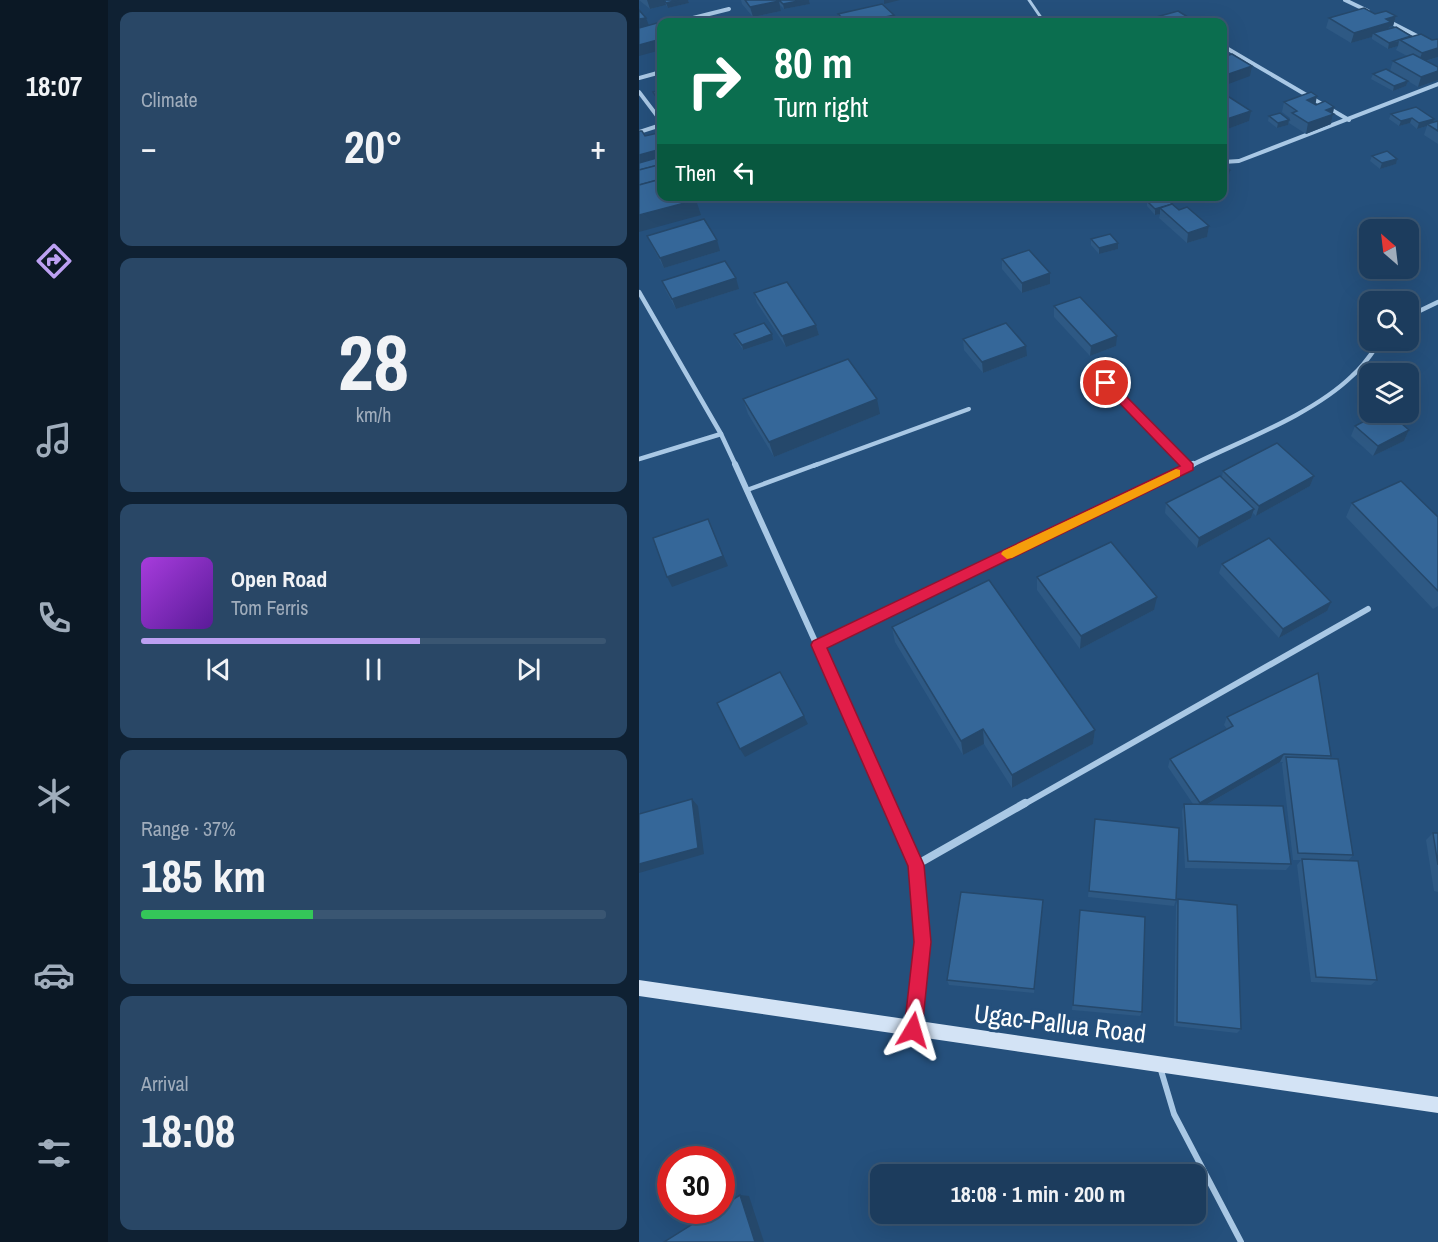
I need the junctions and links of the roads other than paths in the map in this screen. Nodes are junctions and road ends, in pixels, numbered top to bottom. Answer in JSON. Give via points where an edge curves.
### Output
{"nodes":[{"id":1,"x":1029,"y":0,"type":"edge"},
{"id":2,"x":1345,"y":0,"type":"edge"},
{"id":3,"x":729,"y":9,"type":"dead end"},
{"id":4,"x":1374,"y":14,"type":"edge"},
{"id":5,"x":693,"y":18,"type":"edge"},
{"id":6,"x":1041,"y":18,"type":"edge"},
{"id":7,"x":1383,"y":19,"type":"edge"},
{"id":8,"x":1429,"y":42,"type":"edge"},
{"id":9,"x":1227,"y":48,"type":"edge"},
{"id":10,"x":657,"y":73,"type":"edge"},
{"id":11,"x":639,"y":78,"type":"edge"},
{"id":12,"x":1438,"y":84,"type":"edge"},
{"id":13,"x":639,"y":92,"type":"edge"},
{"id":14,"x":657,"y":117,"type":"edge"},
{"id":15,"x":1349,"y":120,"type":"junction"},
{"id":16,"x":657,"y":125,"type":"edge"},
{"id":17,"x":639,"y":132,"type":"edge"},
{"id":18,"x":1227,"y":162,"type":"edge"},
{"id":19,"x":639,"y":292,"type":"edge"},
{"id":20,"x":1438,"y":302,"type":"edge"},
{"id":21,"x":1419,"y":311,"type":"edge"},
{"id":22,"x":1374,"y":351,"type":"edge"},
{"id":23,"x":1106,"y":383,"type":"dead end"},
{"id":24,"x":969,"y":409,"type":"dead end"},
{"id":25,"x":721,"y":434,"type":"junction"},
{"id":26,"x":639,"y":459,"type":"edge"},
{"id":27,"x":1189,"y":467,"type":"junction"},
{"id":28,"x":747,"y":490,"type":"junction"},
{"id":29,"x":1368,"y":609,"type":"dead end"},
{"id":30,"x":818,"y":645,"type":"junction"},
{"id":31,"x":916,"y":865,"type":"junction"},
{"id":32,"x":639,"y":988,"type":"edge"},
{"id":33,"x":913,"y":1030,"type":"junction"},
{"id":34,"x":1158,"y":1062,"type":"junction"},
{"id":35,"x":1438,"y":1105,"type":"edge"},
{"id":36,"x":1241,"y":1242,"type":"edge"}],
"edges":[{"from":1,"to":6,"type":"lane"},
{"from":2,"to":4,"type":"street"},
{"from":3,"to":5,"type":"street"},
{"from":7,"to":8,"type":"street"},
{"from":9,"to":15,"type":"street"},
{"from":10,"to":11,"type":"street"},
{"from":12,"to":15,"type":"street"},
{"from":13,"to":14,"type":"street"},
{"from":15,"to":18,"type":"street","via":[[1239,161]]},
{"from":16,"to":17,"type":"street"},
{"from":19,"to":25,"type":"street"},
{"from":20,"to":21,"type":"street"},
{"from":22,"to":27,"type":"street","via":[[1365,366],[1339,390]]},
{"from":23,"to":27,"type":"street"},
{"from":24,"to":28,"type":"lane"},
{"from":25,"to":26,"type":"street"},
{"from":25,"to":28,"type":"street"},
{"from":27,"to":30,"type":"street"},
{"from":28,"to":30,"type":"street"},
{"from":29,"to":31,"type":"street"},
{"from":30,"to":31,"type":"street"},
{"from":31,"to":33,"type":"street","via":[[923,942]]},
{"from":32,"to":33,"type":"street","name":"Ugac-Pallua Road"},
{"from":33,"to":34,"type":"street","name":"Ugac-Pallua Road"},
{"from":34,"to":35,"type":"street","name":"Ugac-Pallua Road"},
{"from":34,"to":36,"type":"lane","via":[[1174,1114]]}]}
